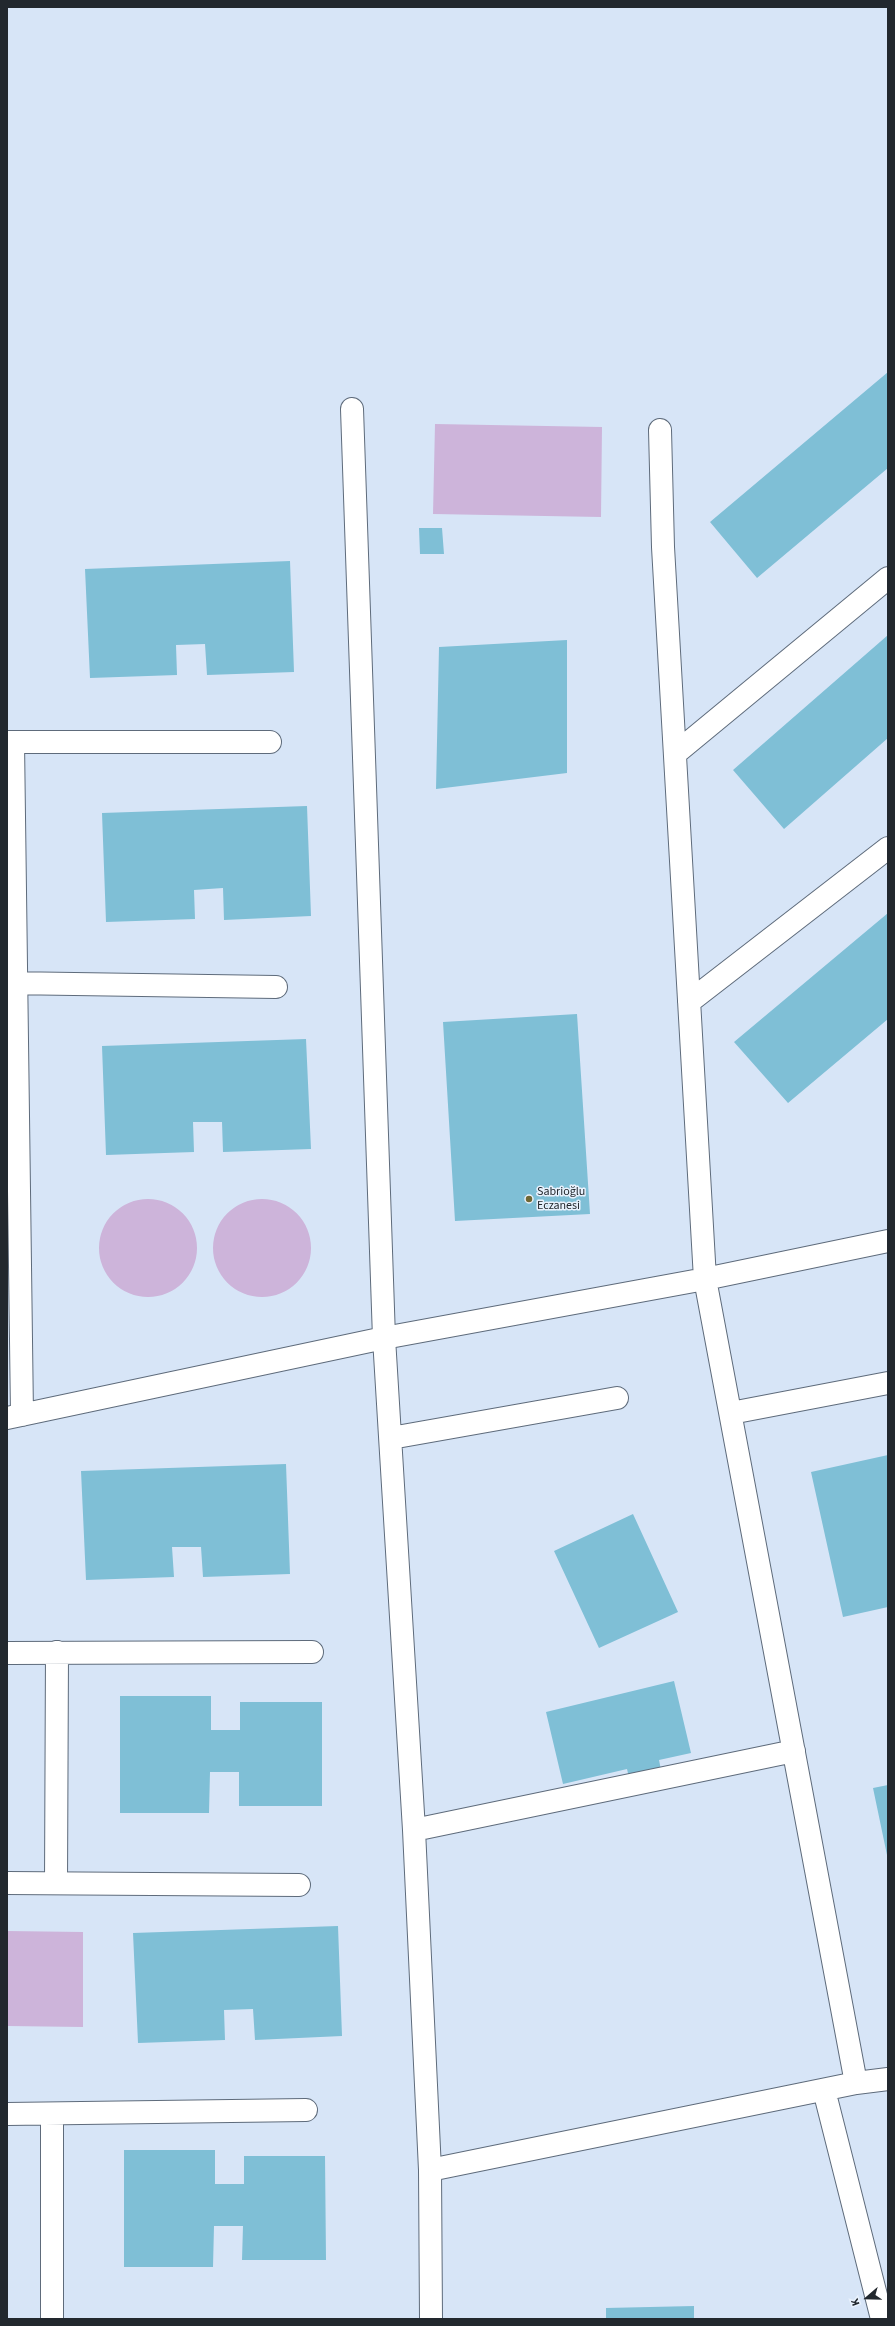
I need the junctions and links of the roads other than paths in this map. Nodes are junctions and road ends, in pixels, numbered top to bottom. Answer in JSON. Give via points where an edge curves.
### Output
{"nodes":[{"id":1,"x":352,"y":409,"type":"dead end"},
{"id":2,"x":660,"y":430,"type":"dead end"},
{"id":3,"x":888,"y":578,"type":"edge"},
{"id":4,"x":10,"y":742,"type":"edge"},
{"id":5,"x":270,"y":742,"type":"dead end"},
{"id":6,"x":676,"y":753,"type":"junction"},
{"id":7,"x":888,"y":848,"type":"edge"},
{"id":8,"x":11,"y":983,"type":"edge"},
{"id":9,"x":276,"y":986,"type":"dead end"},
{"id":10,"x":689,"y":1002,"type":"junction"},
{"id":11,"x":13,"y":1215,"type":"edge"},
{"id":12,"x":888,"y":1241,"type":"edge"},
{"id":13,"x":705,"y":1279,"type":"junction"},
{"id":14,"x":384,"y":1338,"type":"junction"},
{"id":15,"x":888,"y":1383,"type":"edge"},
{"id":16,"x":617,"y":1398,"type":"dead end"},
{"id":17,"x":731,"y":1413,"type":"junction"},
{"id":18,"x":14,"y":1416,"type":"edge"},
{"id":19,"x":391,"y":1438,"type":"junction"},
{"id":20,"x":57,"y":1652,"type":"junction"},
{"id":21,"x":312,"y":1652,"type":"dead end"},
{"id":22,"x":7,"y":1653,"type":"edge"},
{"id":23,"x":794,"y":1751,"type":"junction"},
{"id":24,"x":414,"y":1830,"type":"junction"},
{"id":25,"x":7,"y":1883,"type":"edge"},
{"id":26,"x":56,"y":1883,"type":"junction"},
{"id":27,"x":300,"y":1885,"type":"dead end"},
{"id":28,"x":888,"y":2079,"type":"edge"},
{"id":29,"x":856,"y":2083,"type":"junction"},
{"id":30,"x":824,"y":2090,"type":"junction"},
{"id":31,"x":306,"y":2110,"type":"dead end"},
{"id":32,"x":7,"y":2114,"type":"edge"},
{"id":33,"x":52,"y":2114,"type":"junction"},
{"id":34,"x":430,"y":2170,"type":"junction"},
{"id":35,"x":52,"y":2319,"type":"edge"},
{"id":36,"x":431,"y":2319,"type":"edge"},
{"id":37,"x":882,"y":2319,"type":"edge"}],
"edges":[{"from":1,"to":14,"type":"street"},
{"from":2,"to":6,"type":"street","via":[[663,548]]},
{"from":3,"to":6,"type":"street"},
{"from":4,"to":5,"type":"street"},
{"from":4,"to":8,"type":"street"},
{"from":6,"to":10,"type":"street"},
{"from":7,"to":10,"type":"street"},
{"from":8,"to":9,"type":"street"},
{"from":8,"to":11,"type":"street"},
{"from":10,"to":13,"type":"street"},
{"from":11,"to":18,"type":"street"},
{"from":12,"to":13,"type":"street"},
{"from":13,"to":14,"type":"street"},
{"from":13,"to":17,"type":"street"},
{"from":14,"to":18,"type":"street"},
{"from":14,"to":19,"type":"street"},
{"from":15,"to":17,"type":"street"},
{"from":16,"to":19,"type":"street"},
{"from":17,"to":23,"type":"street"},
{"from":19,"to":24,"type":"street"},
{"from":20,"to":21,"type":"street"},
{"from":20,"to":22,"type":"street"},
{"from":20,"to":26,"type":"street"},
{"from":23,"to":24,"type":"street"},
{"from":23,"to":29,"type":"street"},
{"from":24,"to":34,"type":"street"},
{"from":25,"to":26,"type":"street"},
{"from":26,"to":27,"type":"street"},
{"from":28,"to":29,"type":"street"},
{"from":29,"to":30,"type":"street"},
{"from":30,"to":34,"type":"street"},
{"from":30,"to":37,"type":"street"},
{"from":31,"to":33,"type":"street"},
{"from":32,"to":33,"type":"street"},
{"from":33,"to":35,"type":"street"},
{"from":34,"to":36,"type":"street"}]}
